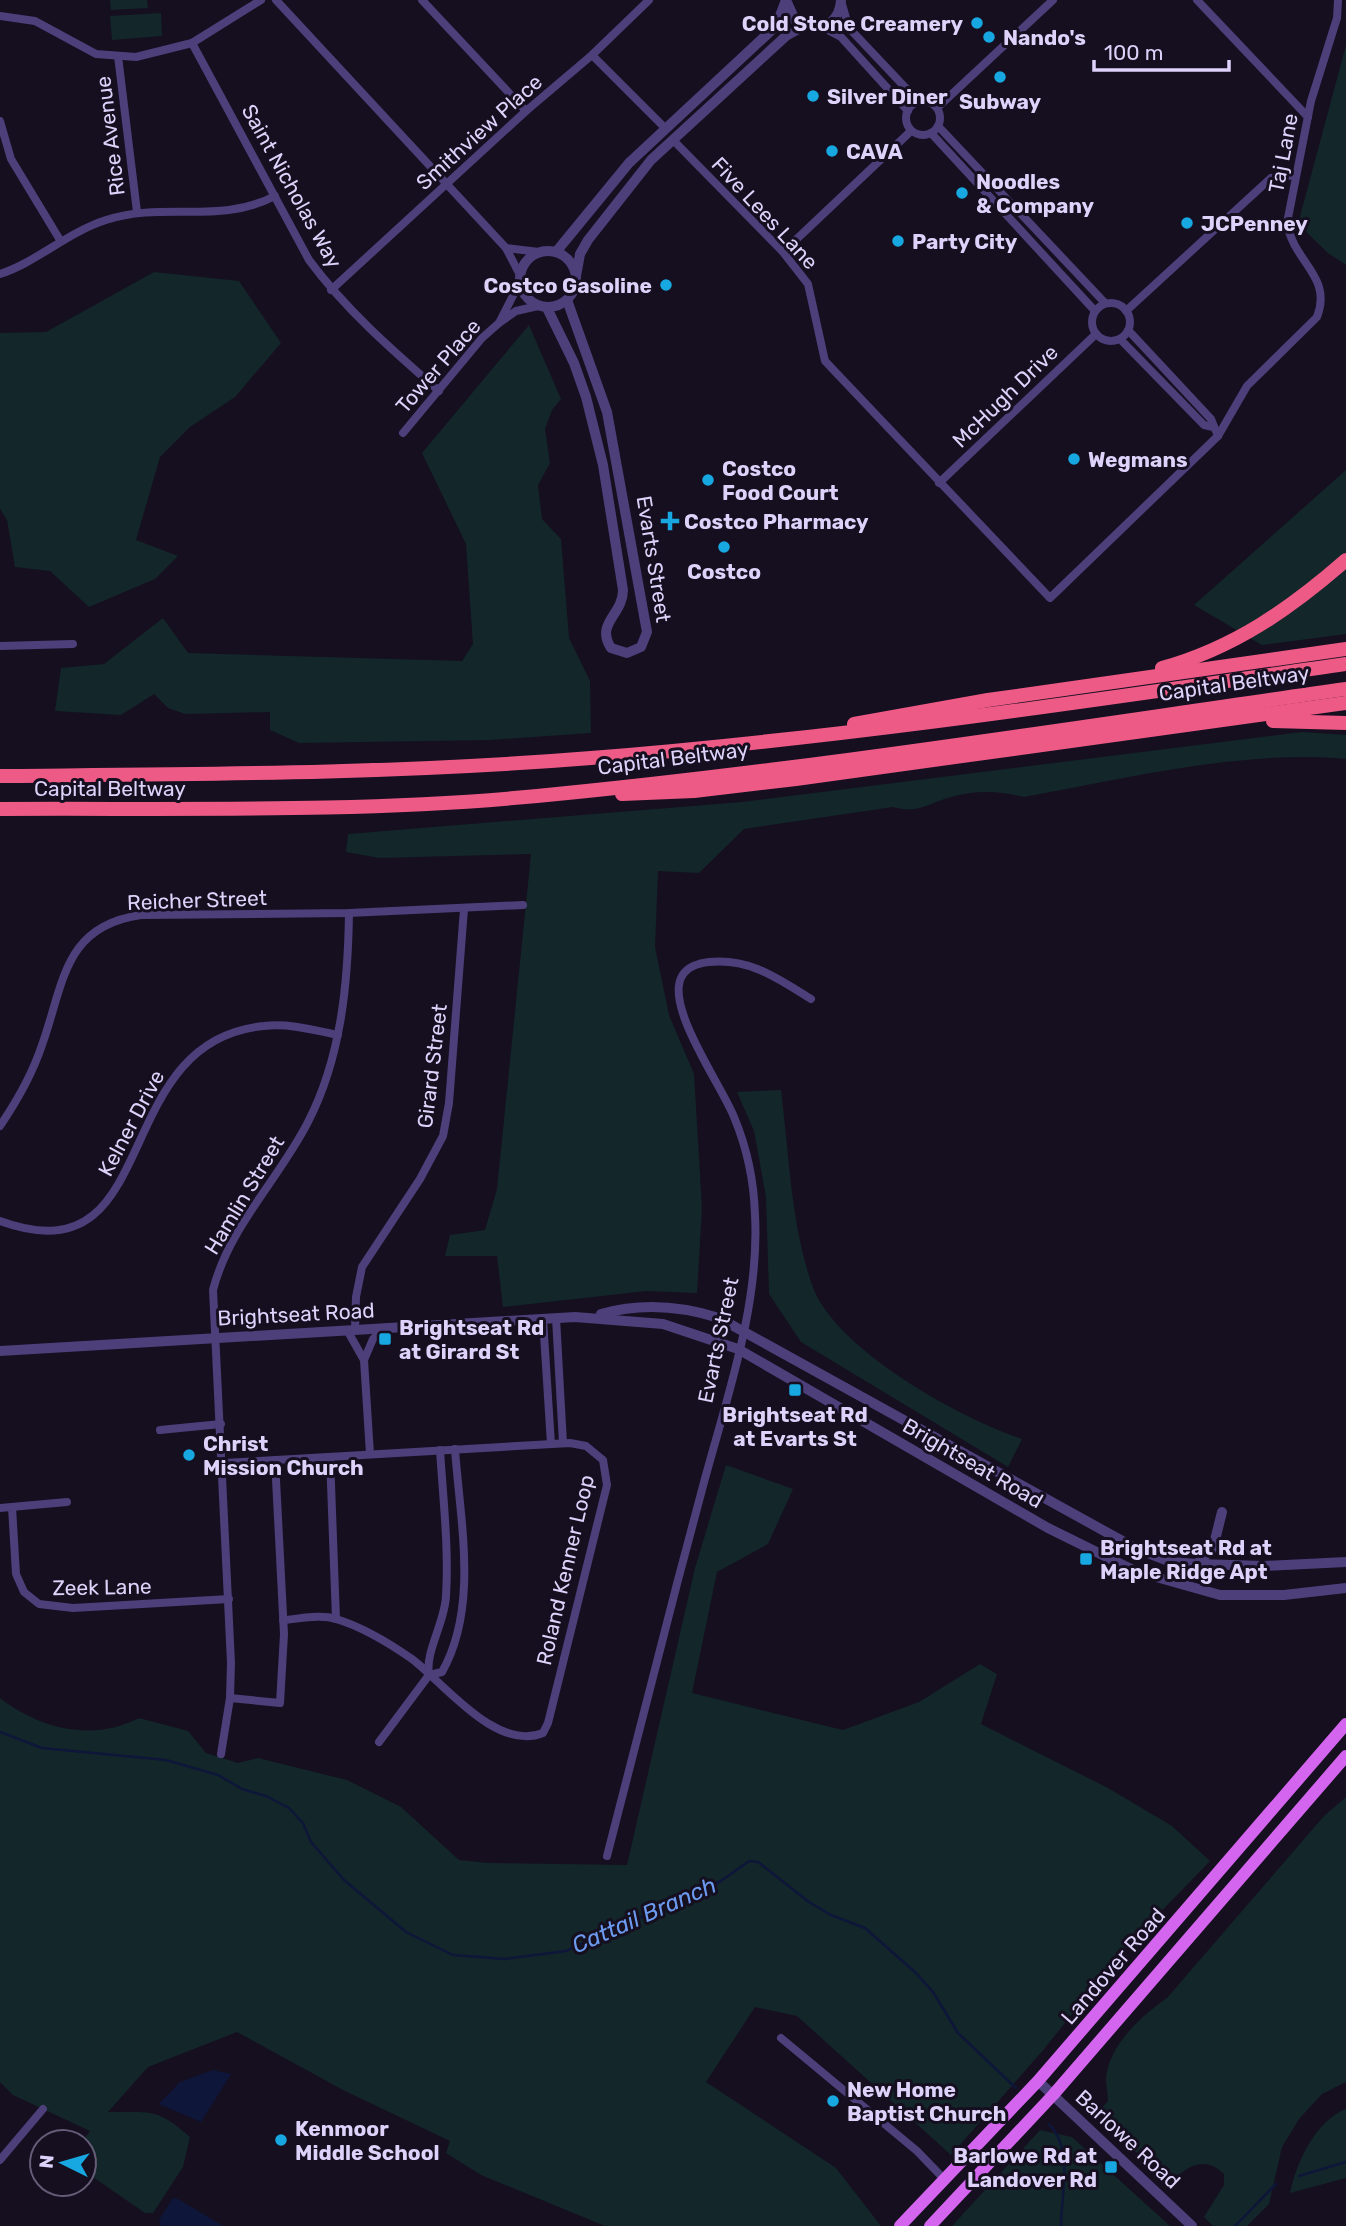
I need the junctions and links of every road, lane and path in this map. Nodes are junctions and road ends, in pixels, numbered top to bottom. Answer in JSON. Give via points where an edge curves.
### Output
{"nodes":[{"id":1,"x":261,"y":0,"type":"edge"},
{"id":2,"x":276,"y":0,"type":"edge"},
{"id":3,"x":422,"y":0,"type":"edge"},
{"id":4,"x":649,"y":0,"type":"edge"},
{"id":5,"x":786,"y":0,"type":"edge"},
{"id":6,"x":1053,"y":0,"type":"edge"},
{"id":7,"x":1197,"y":0,"type":"edge"},
{"id":8,"x":1338,"y":0,"type":"edge"},
{"id":9,"x":841,"y":1,"type":"edge"},
{"id":10,"x":0,"y":16,"type":"edge"},
{"id":11,"x":804,"y":26,"type":"junction"},
{"id":12,"x":822,"y":27,"type":"junction"},
{"id":13,"x":192,"y":43,"type":"junction"},
{"id":14,"x":592,"y":55,"type":"junction"},
{"id":15,"x":118,"y":56,"type":"junction"},
{"id":16,"x":919,"y":102,"type":"junction"},
{"id":17,"x":937,"y":108,"type":"junction"},
{"id":18,"x":526,"y":111,"type":"junction"},
{"id":19,"x":908,"y":111,"type":"junction"},
{"id":20,"x":1308,"y":117,"type":"junction"},
{"id":21,"x":0,"y":121,"type":"edge"},
{"id":22,"x":938,"y":126,"type":"junction"},
{"id":23,"x":665,"y":128,"type":"junction"},
{"id":24,"x":911,"y":131,"type":"junction"},
{"id":25,"x":931,"y":133,"type":"junction"},
{"id":26,"x":673,"y":140,"type":"junction"},
{"id":27,"x":2,"y":142,"type":"edge"},
{"id":28,"x":1296,"y":175,"type":"junction"},
{"id":29,"x":447,"y":184,"type":"junction"},
{"id":30,"x":275,"y":196,"type":"junction"},
{"id":31,"x":137,"y":212,"type":"junction"},
{"id":32,"x":60,"y":240,"type":"junction"},
{"id":33,"x":506,"y":248,"type":"junction"},
{"id":34,"x":539,"y":252,"type":"junction"},
{"id":35,"x":556,"y":252,"type":"junction"},
{"id":36,"x":783,"y":253,"type":"junction"},
{"id":37,"x":0,"y":274,"type":"edge"},
{"id":38,"x":576,"y":275,"type":"junction"},
{"id":39,"x":520,"y":280,"type":"junction"},
{"id":40,"x":331,"y":290,"type":"junction"},
{"id":41,"x":567,"y":300,"type":"junction"},
{"id":42,"x":1105,"y":303,"type":"junction"},
{"id":43,"x":543,"y":307,"type":"junction"},
{"id":44,"x":1095,"y":311,"type":"junction"},
{"id":45,"x":1126,"y":311,"type":"junction"},
{"id":46,"x":499,"y":323,"type":"junction"},
{"id":47,"x":1128,"y":330,"type":"junction"},
{"id":48,"x":1096,"y":334,"type":"junction"},
{"id":49,"x":1120,"y":339,"type":"junction"},
{"id":50,"x":439,"y":391,"type":"junction"},
{"id":51,"x":1213,"y":427,"type":"junction"},
{"id":52,"x":403,"y":433,"type":"dead end"},
{"id":53,"x":1218,"y":436,"type":"junction"},
{"id":54,"x":939,"y":483,"type":"junction"},
{"id":55,"x":1346,"y":560,"type":"edge"},
{"id":56,"x":73,"y":644,"type":"dead end"},
{"id":57,"x":0,"y":646,"type":"edge"},
{"id":58,"x":1346,"y":649,"type":"edge"},
{"id":59,"x":1346,"y":664,"type":"edge"},
{"id":60,"x":1107,"y":683,"type":"junction"},
{"id":61,"x":1346,"y":689,"type":"edge"},
{"id":62,"x":1346,"y":703,"type":"edge"},
{"id":63,"x":1205,"y":722,"type":"junction"},
{"id":64,"x":1346,"y":723,"type":"edge"},
{"id":65,"x":774,"y":739,"type":"junction"},
{"id":66,"x":0,"y":775,"type":"edge"},
{"id":67,"x":537,"y":796,"type":"junction"},
{"id":68,"x":0,"y":809,"type":"edge"},
{"id":69,"x":523,"y":905,"type":"dead end"},
{"id":70,"x":464,"y":909,"type":"junction"},
{"id":71,"x":349,"y":913,"type":"junction"},
{"id":72,"x":811,"y":999,"type":"dead end"},
{"id":73,"x":338,"y":1035,"type":"junction"},
{"id":74,"x":0,"y":1126,"type":"edge"},
{"id":75,"x":0,"y":1221,"type":"edge"},
{"id":76,"x":594,"y":1317,"type":"junction"},
{"id":77,"x":556,"y":1318,"type":"junction"},
{"id":78,"x":543,"y":1319,"type":"junction"},
{"id":79,"x":385,"y":1328,"type":"junction"},
{"id":80,"x":351,"y":1330,"type":"junction"},
{"id":81,"x":742,"y":1330,"type":"junction"},
{"id":82,"x":215,"y":1338,"type":"junction"},
{"id":83,"x":738,"y":1349,"type":"junction"},
{"id":84,"x":0,"y":1351,"type":"edge"},
{"id":85,"x":364,"y":1360,"type":"junction"},
{"id":86,"x":221,"y":1424,"type":"junction"},
{"id":87,"x":160,"y":1430,"type":"dead end"},
{"id":88,"x":563,"y":1443,"type":"junction"},
{"id":89,"x":551,"y":1444,"type":"junction"},
{"id":90,"x":455,"y":1449,"type":"junction"},
{"id":91,"x":440,"y":1450,"type":"junction"},
{"id":92,"x":370,"y":1454,"type":"junction"},
{"id":93,"x":330,"y":1457,"type":"junction"},
{"id":94,"x":275,"y":1460,"type":"junction"},
{"id":95,"x":224,"y":1463,"type":"junction"},
{"id":96,"x":67,"y":1502,"type":"dead end"},
{"id":97,"x":12,"y":1507,"type":"junction"},
{"id":98,"x":0,"y":1508,"type":"edge"},
{"id":99,"x":1222,"y":1512,"type":"dead end"},
{"id":100,"x":1346,"y":1562,"type":"edge"},
{"id":101,"x":1197,"y":1564,"type":"junction"},
{"id":102,"x":1346,"y":1588,"type":"edge"},
{"id":103,"x":229,"y":1599,"type":"junction"},
{"id":104,"x":336,"y":1619,"type":"junction"},
{"id":105,"x":282,"y":1620,"type":"junction"},
{"id":106,"x":429,"y":1675,"type":"junction"},
{"id":107,"x":230,"y":1698,"type":"junction"},
{"id":108,"x":1346,"y":1724,"type":"edge"},
{"id":109,"x":379,"y":1742,"type":"dead end"},
{"id":110,"x":221,"y":1754,"type":"dead end"},
{"id":111,"x":1346,"y":1756,"type":"edge"},
{"id":112,"x":607,"y":1856,"type":"dead end"},
{"id":113,"x":781,"y":2038,"type":"dead end"},
{"id":114,"x":1038,"y":2081,"type":"junction"},
{"id":115,"x":1053,"y":2095,"type":"junction"},
{"id":116,"x":43,"y":2109,"type":"dead end"},
{"id":117,"x":0,"y":2160,"type":"edge"},
{"id":118,"x":945,"y":2180,"type":"junction"},
{"id":119,"x":900,"y":2226,"type":"edge"},
{"id":120,"x":930,"y":2226,"type":"edge"},
{"id":121,"x":1192,"y":2226,"type":"edge"}],
"edges":[{"from":1,"to":13,"type":"street"},
{"from":2,"to":29,"type":"street"},
{"from":3,"to":18,"type":"street"},
{"from":4,"to":14,"type":"street","name":"Smithview Place"},
{"from":5,"to":11,"type":"street","via":[[794,20]]},
{"from":5,"to":23,"type":"street","via":[[776,26]]},
{"from":6,"to":17,"type":"street"},
{"from":7,"to":20,"type":"street"},
{"from":8,"to":20,"type":"street","name":"Taj Lane","via":[[1337,18]]},
{"from":9,"to":12,"type":"street","via":[[836,18]]},
{"from":9,"to":16,"type":"street","via":[[849,28]]},
{"from":10,"to":15,"type":"street","via":[[35,21],[76,46]]},
{"from":11,"to":12,"type":"street"},
{"from":11,"to":26,"type":"street","via":[[786,36]]},
{"from":12,"to":19,"type":"street","via":[[841,37]]},
{"from":13,"to":15,"type":"street","via":[[154,55]]},
{"from":13,"to":30,"type":"street","name":"Saint Nicholas Way"},
{"from":14,"to":18,"type":"street","name":"Smithview Place"},
{"from":14,"to":23,"type":"street"},
{"from":15,"to":31,"type":"street","name":"Rice Avenue"},
{"from":16,"to":17,"type":"street"},
{"from":16,"to":19,"type":"street"},
{"from":17,"to":22,"type":"street"},
{"from":18,"to":29,"type":"street","name":"Smithview Place"},
{"from":19,"to":24,"type":"street"},
{"from":20,"to":28,"type":"street","name":"Taj Lane"},
{"from":21,"to":27,"type":"street"},
{"from":22,"to":25,"type":"street"},
{"from":22,"to":42,"type":"street"},
{"from":23,"to":35,"type":"street","via":[[629,163]]},
{"from":24,"to":25,"type":"street"},
{"from":24,"to":36,"type":"street"},
{"from":25,"to":44,"type":"street"},
{"from":26,"to":36,"type":"street","name":"Five Lees Lane"},
{"from":26,"to":38,"type":"street","via":[[651,160],[588,240]]},
{"from":27,"to":32,"type":"street"},
{"from":28,"to":45,"type":"street","via":[[1271,178]]},
{"from":28,"to":53,"type":"street","name":"Taj Lane","via":[[1287,223],[1289,240],[1322,288],[1322,304],[1317,317],[1247,386]]},
{"from":29,"to":33,"type":"street"},
{"from":29,"to":40,"type":"street","name":"Smithview Place"},
{"from":30,"to":31,"type":"street","via":[[239,211]]},
{"from":30,"to":40,"type":"street","name":"Saint Nicholas Way","via":[[309,260]]},
{"from":31,"to":32,"type":"street","via":[[104,220]]},
{"from":32,"to":37,"type":"street"},
{"from":33,"to":34,"type":"street"},
{"from":33,"to":39,"type":"street"},
{"from":34,"to":35,"type":"street"},
{"from":34,"to":39,"type":"street","via":[[528,260]]},
{"from":35,"to":38,"type":"street","via":[[572,263]]},
{"from":36,"to":54,"type":"street","name":"Five Lees Lane","via":[[808,284],[825,361]]},
{"from":38,"to":41,"type":"street"},
{"from":39,"to":43,"type":"street","via":[[526,297]]},
{"from":39,"to":46,"type":"street","name":"Tower Place"},
{"from":40,"to":50,"type":"street","name":"Saint Nicholas Way"},
{"from":41,"to":43,"type":"street"},
{"from":41,"to":43,"type":"street","name":"Evarts Street","via":[[607,412],[647,632],[641,647],[627,653],[611,648],[605,639],[607,621],[621,606],[624,590],[603,466],[574,363]]},
{"from":42,"to":44,"type":"street"},
{"from":42,"to":45,"type":"street","via":[[1116,303]]},
{"from":43,"to":46,"type":"street","name":"Tower Place","via":[[516,311]]},
{"from":44,"to":48,"type":"street"},
{"from":45,"to":47,"type":"street"},
{"from":46,"to":50,"type":"street","name":"Tower Place"},
{"from":47,"to":49,"type":"street"},
{"from":47,"to":51,"type":"street","via":[[1211,419]]},
{"from":48,"to":49,"type":"street","via":[[1107,340]]},
{"from":48,"to":54,"type":"street","name":"McHugh Drive"},
{"from":49,"to":51,"type":"street","via":[[1204,425]]},
{"from":50,"to":52,"type":"street","name":"Tower Place"},
{"from":51,"to":53,"type":"street"},
{"from":53,"to":54,"type":"street","name":"Taj Lane","via":[[1050,598]]},
{"from":55,"to":60,"type":"highway","via":[[1289,607],[1242,637],[1189,660]]},
{"from":56,"to":57,"type":"street"},
{"from":58,"to":60,"type":"highway"},
{"from":59,"to":65,"type":"highway","name":"Capital Beltway","via":[[876,731]]},
{"from":60,"to":65,"type":"highway"},
{"from":61,"to":67,"type":"highway","name":"Capital Beltway","via":[[855,758]]},
{"from":62,"to":63,"type":"highway"},
{"from":63,"to":64,"type":"highway"},
{"from":63,"to":67,"type":"highway","via":[[732,786]]},
{"from":65,"to":66,"type":"highway","name":"Capital Beltway","via":[[594,758],[370,772]]},
{"from":67,"to":68,"type":"highway","name":"Capital Beltway","via":[[372,805]]},
{"from":69,"to":70,"type":"street","name":"Reicher Street"},
{"from":70,"to":71,"type":"street","name":"Reicher Street"},
{"from":70,"to":80,"type":"street","name":"Girard Street","via":[[443,1136],[362,1266]]},
{"from":71,"to":73,"type":"street","name":"Hamlin Street"},
{"from":71,"to":74,"type":"street","name":"Reicher Street","via":[[141,915],[98,928],[73,953],[33,1069]]},
{"from":72,"to":81,"type":"street","name":"Evarts Street","via":[[764,970],[735,961],[698,964],[685,971],[680,981],[685,1018],[735,1118],[752,1180],[755,1255]]},
{"from":73,"to":75,"type":"street","name":"Kelner Drive","via":[[263,1026],[212,1042],[165,1088],[111,1197],[92,1219],[71,1229],[44,1233]]},
{"from":73,"to":82,"type":"street","name":"Hamlin Street","via":[[309,1121],[222,1262],[213,1300]]},
{"from":76,"to":77,"type":"street","name":"Brightseat Road"},
{"from":76,"to":81,"type":"street","name":"Brightseat Road","via":[[625,1308],[678,1308],[719,1318]]},
{"from":76,"to":83,"type":"street","name":"Brightseat Road","via":[[663,1324]]},
{"from":77,"to":78,"type":"street","name":"Brightseat Road"},
{"from":77,"to":88,"type":"street"},
{"from":78,"to":79,"type":"street","name":"Brightseat Road"},
{"from":78,"to":89,"type":"street"},
{"from":79,"to":80,"type":"street","name":"Brightseat Road"},
{"from":79,"to":85,"type":"street","via":[[373,1339]]},
{"from":80,"to":82,"type":"street","name":"Brightseat Road"},
{"from":80,"to":85,"type":"street"},
{"from":81,"to":83,"type":"street","name":"Evarts Street"},
{"from":81,"to":101,"type":"street","name":"Brightseat Road","via":[[1096,1529],[1171,1562]]},
{"from":82,"to":84,"type":"street","name":"Brightseat Road"},
{"from":82,"to":86,"type":"street","name":"Hamlin Street"},
{"from":83,"to":102,"type":"street","name":"Brightseat Road","via":[[1048,1528],[1135,1572],[1220,1595]]},
{"from":83,"to":112,"type":"street","name":"Evarts Street"},
{"from":85,"to":92,"type":"street"},
{"from":86,"to":87,"type":"street"},
{"from":86,"to":95,"type":"street","name":"Hamlin Street"},
{"from":88,"to":89,"type":"street","name":"Roland Kenner Loop"},
{"from":88,"to":106,"type":"street","name":"Roland Kenner Loop","via":[[595,1452],[603,1460],[607,1482],[548,1723],[542,1732],[528,1736],[482,1720]]},
{"from":89,"to":90,"type":"street","name":"Roland Kenner Loop"},
{"from":90,"to":91,"type":"street","name":"Roland Kenner Loop"},
{"from":90,"to":106,"type":"street","via":[[464,1589],[458,1636],[442,1672]]},
{"from":91,"to":92,"type":"street","name":"Roland Kenner Loop"},
{"from":91,"to":106,"type":"street","via":[[446,1595],[441,1629],[427,1663]]},
{"from":92,"to":93,"type":"street","name":"Roland Kenner Loop"},
{"from":93,"to":94,"type":"street","name":"Roland Kenner Loop"},
{"from":93,"to":104,"type":"street"},
{"from":94,"to":95,"type":"street","name":"Roland Kenner Loop"},
{"from":94,"to":105,"type":"street"},
{"from":95,"to":103,"type":"street","name":"Hamlin Street"},
{"from":96,"to":97,"type":"street"},
{"from":97,"to":98,"type":"street"},
{"from":97,"to":103,"type":"street","name":"Zeek Lane","via":[[16,1574],[24,1592],[39,1604],[73,1608]]},
{"from":99,"to":101,"type":"street","via":[[1213,1548]]},
{"from":100,"to":101,"type":"street","name":"Brightseat Road"},
{"from":103,"to":107,"type":"street","name":"Hamlin Street"},
{"from":104,"to":105,"type":"street","name":"Roland Kenner Loop"},
{"from":104,"to":106,"type":"street","name":"Roland Kenner Loop","via":[[377,1636]]},
{"from":105,"to":107,"type":"street","via":[[280,1703]]},
{"from":106,"to":109,"type":"street"},
{"from":107,"to":110,"type":"street","name":"Hamlin Street"},
{"from":108,"to":114,"type":"main road","name":"Landover Road"},
{"from":111,"to":115,"type":"main road","name":"Landover Road"},
{"from":113,"to":118,"type":"street","via":[[917,2151]]},
{"from":114,"to":115,"type":"street","name":"Barlowe Road"},
{"from":114,"to":118,"type":"main road","name":"Landover Road"},
{"from":115,"to":120,"type":"main road","name":"Landover Road"},
{"from":115,"to":121,"type":"street","name":"Barlowe Road"},
{"from":116,"to":117,"type":"street"},
{"from":118,"to":119,"type":"main road","name":"Landover Road"}]}
